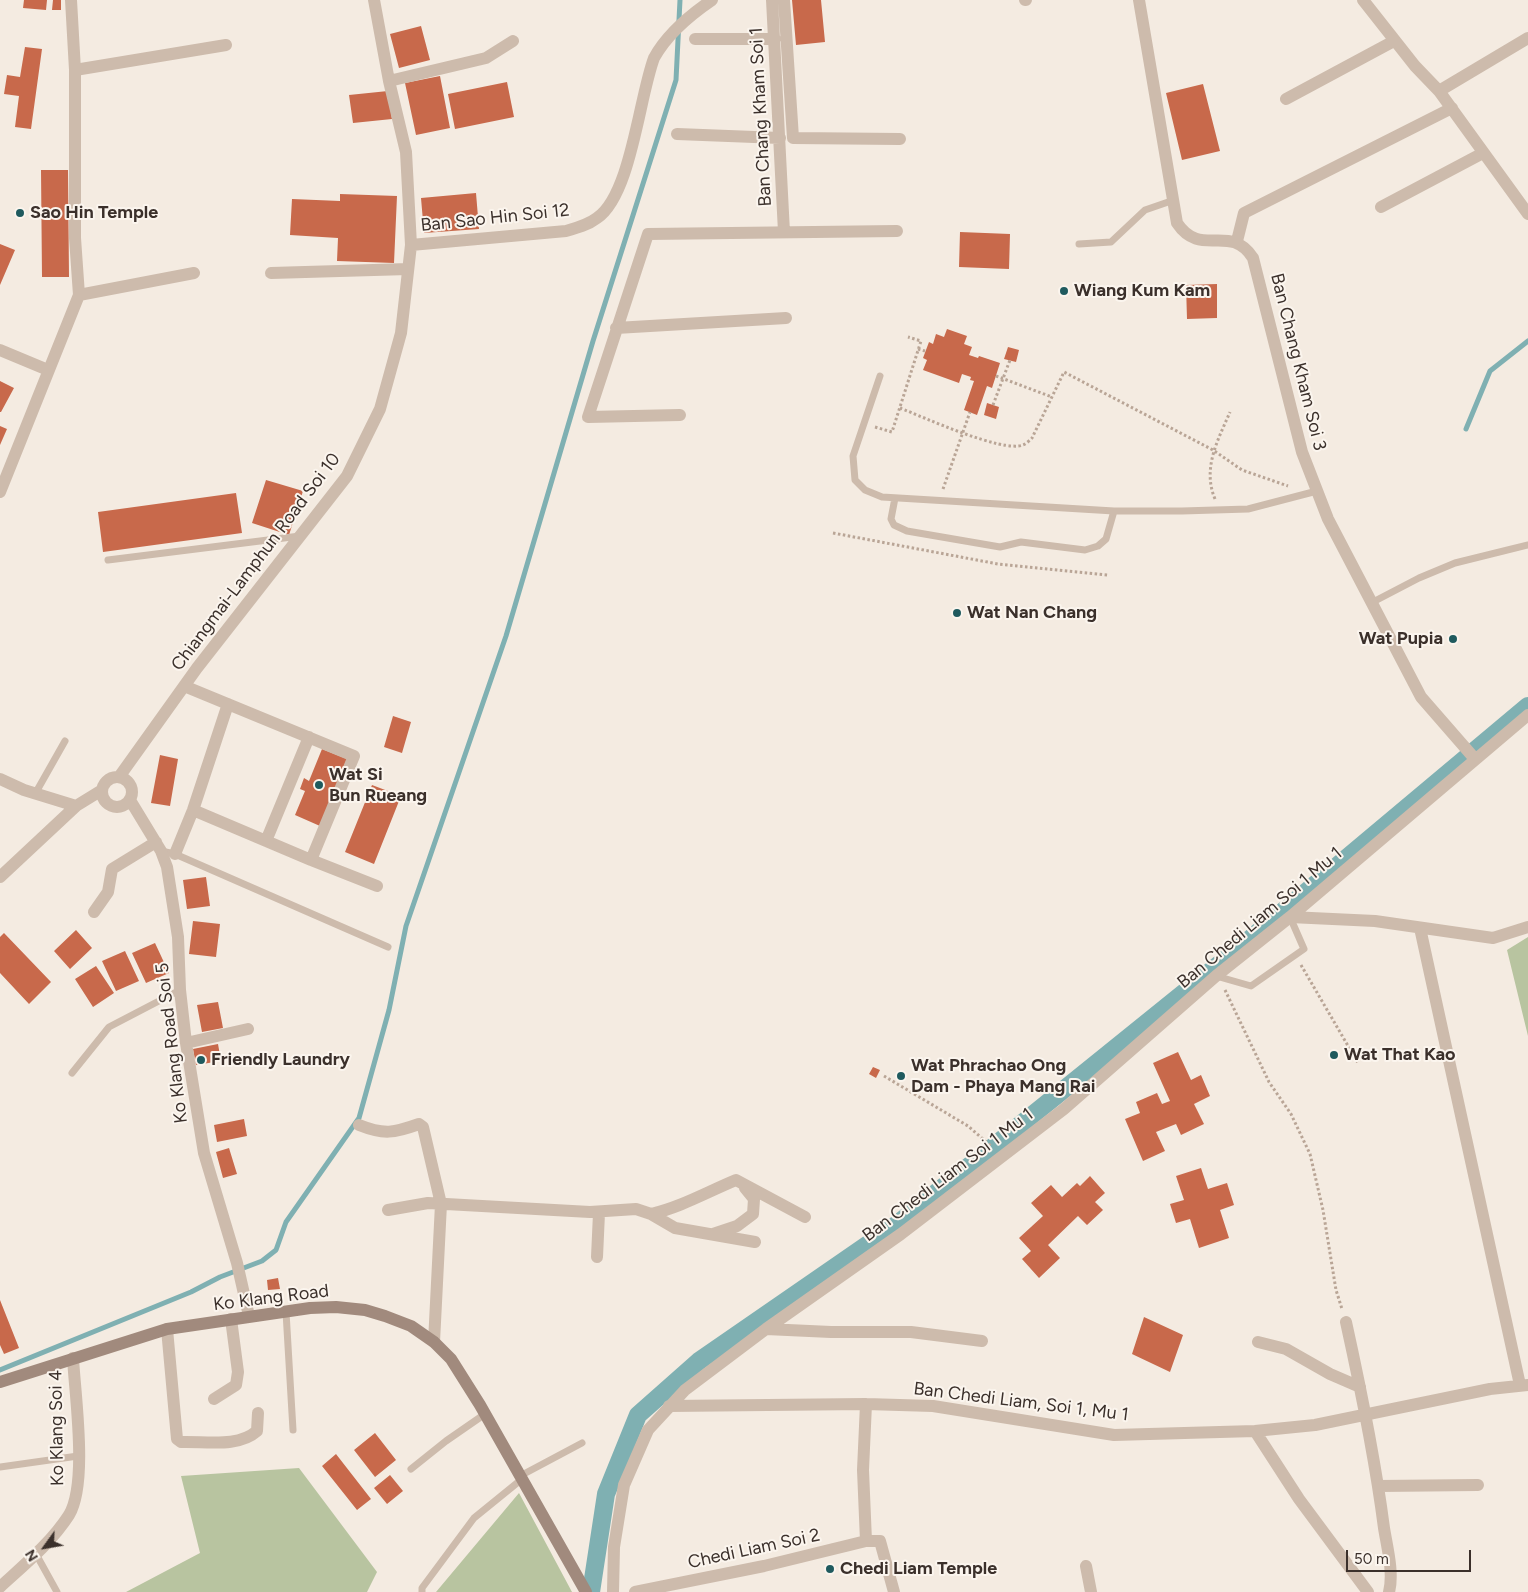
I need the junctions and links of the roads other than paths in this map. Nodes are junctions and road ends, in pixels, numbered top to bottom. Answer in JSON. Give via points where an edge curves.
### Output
{"nodes":[{"id":1,"x":71,"y":0,"type":"edge"},
{"id":2,"x":374,"y":0,"type":"edge"},
{"id":3,"x":712,"y":0,"type":"edge"},
{"id":4,"x":772,"y":0,"type":"edge"},
{"id":5,"x":784,"y":0,"type":"edge"},
{"id":6,"x":1139,"y":0,"type":"edge"},
{"id":7,"x":1363,"y":0,"type":"edge"},
{"id":8,"x":1528,"y":38,"type":"edge"},
{"id":9,"x":695,"y":40,"type":"dead end"},
{"id":10,"x":775,"y":40,"type":"junction"},
{"id":11,"x":513,"y":41,"type":"dead end"},
{"id":12,"x":1394,"y":41,"type":"junction"},
{"id":13,"x":226,"y":45,"type":"dead end"},
{"id":14,"x":74,"y":70,"type":"junction"},
{"id":15,"x":389,"y":81,"type":"junction"},
{"id":16,"x":1439,"y":91,"type":"junction"},
{"id":17,"x":1286,"y":99,"type":"dead end"},
{"id":18,"x":1452,"y":108,"type":"junction"},
{"id":19,"x":677,"y":134,"type":"dead end"},
{"id":20,"x":780,"y":138,"type":"junction"},
{"id":21,"x":900,"y":139,"type":"dead end"},
{"id":22,"x":1483,"y":153,"type":"junction"},
{"id":23,"x":1174,"y":200,"type":"junction"},
{"id":24,"x":1381,"y":207,"type":"dead end"},
{"id":25,"x":1528,"y":214,"type":"edge"},
{"id":26,"x":897,"y":231,"type":"dead end"},
{"id":27,"x":784,"y":232,"type":"junction"},
{"id":28,"x":1237,"y":241,"type":"junction"},
{"id":29,"x":1079,"y":244,"type":"dead end"},
{"id":30,"x":411,"y":245,"type":"junction"},
{"id":31,"x":408,"y":270,"type":"junction"},
{"id":32,"x":194,"y":273,"type":"dead end"},
{"id":33,"x":271,"y":273,"type":"dead end"},
{"id":34,"x":79,"y":295,"type":"junction"},
{"id":35,"x":786,"y":318,"type":"dead end"},
{"id":36,"x":616,"y":328,"type":"junction"},
{"id":37,"x":0,"y":350,"type":"edge"},
{"id":38,"x":48,"y":370,"type":"junction"},
{"id":39,"x":880,"y":376,"type":"dead end"},
{"id":40,"x":680,"y":415,"type":"dead end"},
{"id":41,"x":1315,"y":487,"type":"junction"},
{"id":42,"x":0,"y":490,"type":"edge"},
{"id":43,"x":895,"y":498,"type":"junction"},
{"id":44,"x":1114,"y":511,"type":"junction"},
{"id":45,"x":301,"y":536,"type":"junction"},
{"id":46,"x":1528,"y":545,"type":"edge"},
{"id":47,"x":108,"y":560,"type":"dead end"},
{"id":48,"x":1370,"y":604,"type":"junction"},
{"id":49,"x":184,"y":686,"type":"junction"},
{"id":50,"x":228,"y":704,"type":"junction"},
{"id":51,"x":1528,"y":715,"type":"edge"},
{"id":52,"x":309,"y":737,"type":"junction"},
{"id":53,"x":65,"y":741,"type":"dead end"},
{"id":54,"x":1471,"y":754,"type":"junction"},
{"id":55,"x":119,"y":777,"type":"junction"},
{"id":56,"x":0,"y":779,"type":"edge"},
{"id":57,"x":102,"y":790,"type":"junction"},
{"id":58,"x":35,"y":794,"type":"junction"},
{"id":59,"x":130,"y":800,"type":"junction"},
{"id":60,"x":76,"y":806,"type":"junction"},
{"id":61,"x":193,"y":810,"type":"junction"},
{"id":62,"x":266,"y":841,"type":"junction"},
{"id":63,"x":159,"y":846,"type":"junction"},
{"id":64,"x":175,"y":854,"type":"junction"},
{"id":65,"x":311,"y":860,"type":"junction"},
{"id":66,"x":0,"y":877,"type":"edge"},
{"id":67,"x":377,"y":886,"type":"dead end"},
{"id":68,"x":94,"y":912,"type":"dead end"},
{"id":69,"x":1290,"y":917,"type":"junction"},
{"id":70,"x":1528,"y":927,"type":"edge"},
{"id":71,"x":1420,"y":928,"type":"junction"},
{"id":72,"x":388,"y":947,"type":"dead end"},
{"id":73,"x":1216,"y":976,"type":"junction"},
{"id":74,"x":180,"y":990,"type":"junction"},
{"id":75,"x":248,"y":1029,"type":"dead end"},
{"id":76,"x":186,"y":1043,"type":"junction"},
{"id":77,"x":72,"y":1073,"type":"dead end"},
{"id":78,"x":359,"y":1125,"type":"dead end"},
{"id":79,"x":742,"y":1184,"type":"junction"},
{"id":80,"x":440,"y":1204,"type":"junction"},
{"id":81,"x":388,"y":1210,"type":"dead end"},
{"id":82,"x":599,"y":1213,"type":"junction"},
{"id":83,"x":651,"y":1214,"type":"junction"},
{"id":84,"x":805,"y":1217,"type":"dead end"},
{"id":85,"x":711,"y":1235,"type":"junction"},
{"id":86,"x":755,"y":1242,"type":"dead end"},
{"id":87,"x":597,"y":1257,"type":"dead end"},
{"id":88,"x":286,"y":1312,"type":"junction"},
{"id":89,"x":249,"y":1316,"type":"junction"},
{"id":90,"x":231,"y":1319,"type":"junction"},
{"id":91,"x":1346,"y":1322,"type":"road end"},
{"id":92,"x":766,"y":1328,"type":"junction"},
{"id":93,"x":167,"y":1329,"type":"junction"},
{"id":94,"x":982,"y":1341,"type":"dead end"},
{"id":95,"x":434,"y":1342,"type":"junction"},
{"id":96,"x":1258,"y":1342,"type":"dead end"},
{"id":97,"x":73,"y":1358,"type":"junction"},
{"id":98,"x":0,"y":1382,"type":"edge"},
{"id":99,"x":1524,"y":1385,"type":"edge"},
{"id":100,"x":1360,"y":1387,"type":"junction"},
{"id":101,"x":214,"y":1399,"type":"dead end"},
{"id":102,"x":866,"y":1404,"type":"junction"},
{"id":103,"x":669,"y":1406,"type":"junction"},
{"id":104,"x":258,"y":1413,"type":"dead end"},
{"id":105,"x":485,"y":1414,"type":"junction"},
{"id":106,"x":1366,"y":1416,"type":"junction"},
{"id":107,"x":293,"y":1430,"type":"dead end"},
{"id":108,"x":1255,"y":1431,"type":"junction"},
{"id":109,"x":582,"y":1443,"type":"dead end"},
{"id":110,"x":78,"y":1456,"type":"junction"},
{"id":111,"x":0,"y":1467,"type":"edge"},
{"id":112,"x":411,"y":1469,"type":"dead end"},
{"id":113,"x":521,"y":1477,"type":"junction"},
{"id":114,"x":1478,"y":1485,"type":"dead end"},
{"id":115,"x":1378,"y":1486,"type":"junction"},
{"id":116,"x":866,"y":1541,"type":"junction"},
{"id":117,"x":36,"y":1554,"type":"junction"},
{"id":118,"x":1086,"y":1566,"type":"dead end"},
{"id":119,"x":0,"y":1587,"type":"edge"},
{"id":120,"x":57,"y":1592,"type":"edge"},
{"id":121,"x":422,"y":1592,"type":"edge"},
{"id":122,"x":586,"y":1592,"type":"edge"},
{"id":123,"x":613,"y":1592,"type":"edge"},
{"id":124,"x":635,"y":1592,"type":"edge"},
{"id":125,"x":894,"y":1592,"type":"edge"},
{"id":126,"x":1090,"y":1592,"type":"edge"},
{"id":127,"x":1368,"y":1592,"type":"edge"},
{"id":128,"x":1389,"y":1592,"type":"edge"}],
"edges":[{"from":1,"to":14,"type":"street"},
{"from":2,"to":15,"type":"street","name":"Chiangmai-Lamphun Road Soi 10"},
{"from":3,"to":30,"type":"street","name":"Ban Sao Hin Soi 12","via":[[662,44],[649,72],[620,188],[599,217],[566,231]]},
{"from":4,"to":10,"type":"street","name":"Ban Chang Kham Soi 1"},
{"from":5,"to":21,"type":"street","via":[[793,138]]},
{"from":6,"to":23,"type":"street"},
{"from":7,"to":12,"type":"street"},
{"from":8,"to":16,"type":"street"},
{"from":9,"to":10,"type":"street"},
{"from":10,"to":20,"type":"street","name":"Ban Chang Kham Soi 1"},
{"from":11,"to":15,"type":"street","via":[[486,58]]},
{"from":12,"to":16,"type":"street"},
{"from":12,"to":17,"type":"street"},
{"from":13,"to":14,"type":"street"},
{"from":14,"to":34,"type":"street"},
{"from":15,"to":30,"type":"street","name":"Chiangmai-Lamphun Road Soi 10","via":[[406,152]]},
{"from":16,"to":18,"type":"street"},
{"from":18,"to":22,"type":"street"},
{"from":18,"to":28,"type":"street","via":[[1244,213]]},
{"from":19,"to":20,"type":"street"},
{"from":20,"to":27,"type":"street","name":"Ban Chang Kham Soi 1"},
{"from":22,"to":24,"type":"street"},
{"from":22,"to":25,"type":"street"},
{"from":23,"to":28,"type":"street","via":[[1177,223],[1189,237],[1205,241]]},
{"from":23,"to":29,"type":"lane","via":[[1145,210],[1110,242]]},
{"from":26,"to":27,"type":"street"},
{"from":27,"to":36,"type":"street","via":[[648,234]]},
{"from":28,"to":41,"type":"street","name":"Ban Chang Kham Soi 3","via":[[1254,258],[1302,452]]},
{"from":30,"to":31,"type":"street","name":"Chiangmai-Lamphun Road Soi 10"},
{"from":31,"to":33,"type":"street"},
{"from":31,"to":45,"type":"street","name":"Chiangmai-Lamphun Road Soi 10","via":[[401,333],[380,409],[347,476]]},
{"from":32,"to":34,"type":"street"},
{"from":34,"to":38,"type":"street"},
{"from":35,"to":36,"type":"street"},
{"from":36,"to":40,"type":"street","via":[[588,417]]},
{"from":37,"to":38,"type":"street"},
{"from":38,"to":42,"type":"street"},
{"from":39,"to":43,"type":"lane","via":[[853,456],[855,480],[865,490]]},
{"from":41,"to":44,"type":"lane","via":[[1248,508]]},
{"from":41,"to":48,"type":"street","name":"Ban Chang Kham Soi 3"},
{"from":43,"to":44,"type":"lane"},
{"from":43,"to":44,"type":"lane","via":[[891,519],[907,532],[1000,547],[1021,542],[1085,550],[1098,546],[1106,539]]},
{"from":45,"to":47,"type":"lane"},
{"from":45,"to":49,"type":"street","name":"Chiangmai-Lamphun Road Soi 10"},
{"from":46,"to":48,"type":"lane","via":[[1454,563]]},
{"from":48,"to":54,"type":"street","name":"Ban Chang Kham Soi 3","via":[[1421,697]]},
{"from":49,"to":50,"type":"street"},
{"from":49,"to":55,"type":"street","name":"Chiangmai-Lamphun Road Soi 10"},
{"from":50,"to":52,"type":"street"},
{"from":50,"to":61,"type":"street"},
{"from":51,"to":54,"type":"street","name":"Ban Chedi Liam Soi 1 Mu 1"},
{"from":52,"to":62,"type":"street"},
{"from":52,"to":65,"type":"street","via":[[354,756]]},
{"from":53,"to":58,"type":"lane"},
{"from":54,"to":69,"type":"street","name":"Ban Chedi Liam Soi 1 Mu 1"},
{"from":55,"to":57,"type":"street","via":[[108,780]]},
{"from":55,"to":59,"type":"street","via":[[132,789]]},
{"from":56,"to":58,"type":"street"},
{"from":57,"to":59,"type":"street","via":[[104,801],[114,808],[126,805]]},
{"from":57,"to":60,"type":"street"},
{"from":58,"to":60,"type":"street"},
{"from":59,"to":63,"type":"street","name":"Ko Klang Road Soi 5"},
{"from":60,"to":66,"type":"street"},
{"from":61,"to":62,"type":"street"},
{"from":61,"to":64,"type":"street"},
{"from":62,"to":65,"type":"street"},
{"from":63,"to":64,"type":"lane"},
{"from":63,"to":68,"type":"street","via":[[112,869],[108,892]]},
{"from":63,"to":74,"type":"street","name":"Ko Klang Road Soi 5","via":[[167,867],[178,937]]},
{"from":64,"to":72,"type":"lane"},
{"from":65,"to":67,"type":"street"},
{"from":69,"to":71,"type":"street","via":[[1375,921]]},
{"from":69,"to":73,"type":"street","name":"Ban Chedi Liam Soi 1 Mu 1"},
{"from":69,"to":73,"type":"lane","via":[[1304,949],[1251,986]]},
{"from":70,"to":71,"type":"street","via":[[1493,938]]},
{"from":71,"to":99,"type":"street"},
{"from":73,"to":92,"type":"street","name":"Ban Chedi Liam Soi 1 Mu 1","via":[[1064,1109],[901,1234]]},
{"from":74,"to":76,"type":"street","name":"Ko Klang Road Soi 5"},
{"from":74,"to":77,"type":"lane","via":[[109,1027]]},
{"from":75,"to":76,"type":"street"},
{"from":76,"to":89,"type":"street","name":"Ko Klang Road Soi 5","via":[[204,1152]]},
{"from":78,"to":80,"type":"street","via":[[386,1133],[422,1125]]},
{"from":79,"to":83,"type":"street","via":[[736,1180],[677,1208]]},
{"from":79,"to":84,"type":"street"},
{"from":79,"to":85,"type":"street","via":[[754,1199],[752,1214],[737,1226]]},
{"from":80,"to":81,"type":"street"},
{"from":80,"to":82,"type":"street"},
{"from":80,"to":95,"type":"street"},
{"from":82,"to":83,"type":"street","via":[[636,1209]]},
{"from":82,"to":87,"type":"street"},
{"from":83,"to":85,"type":"street","via":[[675,1228]]},
{"from":85,"to":86,"type":"street"},
{"from":88,"to":89,"type":"street","name":"Ko Klang Road"},
{"from":88,"to":95,"type":"street","name":"Ko Klang Road","via":[[336,1307],[365,1310],[411,1326]]},
{"from":88,"to":107,"type":"lane"},
{"from":89,"to":90,"type":"street","name":"Ko Klang Road"},
{"from":90,"to":93,"type":"street","name":"Ko Klang Road"},
{"from":90,"to":101,"type":"street","via":[[238,1372],[236,1385]]},
{"from":91,"to":100,"type":"street"},
{"from":92,"to":94,"type":"street","via":[[911,1332]]},
{"from":92,"to":103,"type":"street","name":"Ban Chedi Liam Soi 1 Mu 1"},
{"from":93,"to":97,"type":"street","name":"Ko Klang Road"},
{"from":93,"to":104,"type":"street","via":[[177,1439],[181,1442],[249,1438],[257,1431]]},
{"from":95,"to":105,"type":"street","name":"Ko Klang Road","via":[[451,1360]]},
{"from":96,"to":100,"type":"street","via":[[1286,1349]]},
{"from":97,"to":98,"type":"street","name":"Ko Klang Road"},
{"from":97,"to":110,"type":"street","name":"Ko Klang Soi 4"},
{"from":99,"to":106,"type":"street","name":"Ban Chedi Liam, Soi 1, Mu 1","via":[[1490,1389]]},
{"from":100,"to":106,"type":"street"},
{"from":102,"to":103,"type":"street","name":"Ban Chedi Liam, Soi 1, Mu 1"},
{"from":102,"to":108,"type":"street","name":"Ban Chedi Liam, Soi 1, Mu 1","via":[[933,1406],[1114,1435]]},
{"from":102,"to":116,"type":"street","via":[[863,1470]]},
{"from":103,"to":123,"type":"street","name":"Ban Chedi Liam Soi 1 Mu 1","via":[[648,1430],[624,1485],[614,1547]]},
{"from":105,"to":112,"type":"lane"},
{"from":105,"to":113,"type":"street","name":"Ko Klang Road"},
{"from":106,"to":108,"type":"street","name":"Ban Chedi Liam, Soi 1, Mu 1"},
{"from":106,"to":115,"type":"street"},
{"from":108,"to":127,"type":"street","via":[[1299,1499]]},
{"from":109,"to":113,"type":"lane"},
{"from":110,"to":111,"type":"lane"},
{"from":110,"to":117,"type":"street","name":"Ko Klang Soi 4","via":[[78,1482],[70,1513]]},
{"from":113,"to":121,"type":"lane","via":[[474,1518]]},
{"from":113,"to":122,"type":"street","name":"Ko Klang Road"},
{"from":114,"to":115,"type":"street"},
{"from":115,"to":128,"type":"street","via":[[1389,1563]]},
{"from":116,"to":124,"type":"street","name":"Chedi Liam Soi 2"},
{"from":116,"to":125,"type":"street","name":"Chedi Liam Soi 2","via":[[880,1541]]},
{"from":117,"to":119,"type":"street","name":"Ko Klang Soi 4"},
{"from":117,"to":120,"type":"lane"},
{"from":118,"to":126,"type":"street"}]}
